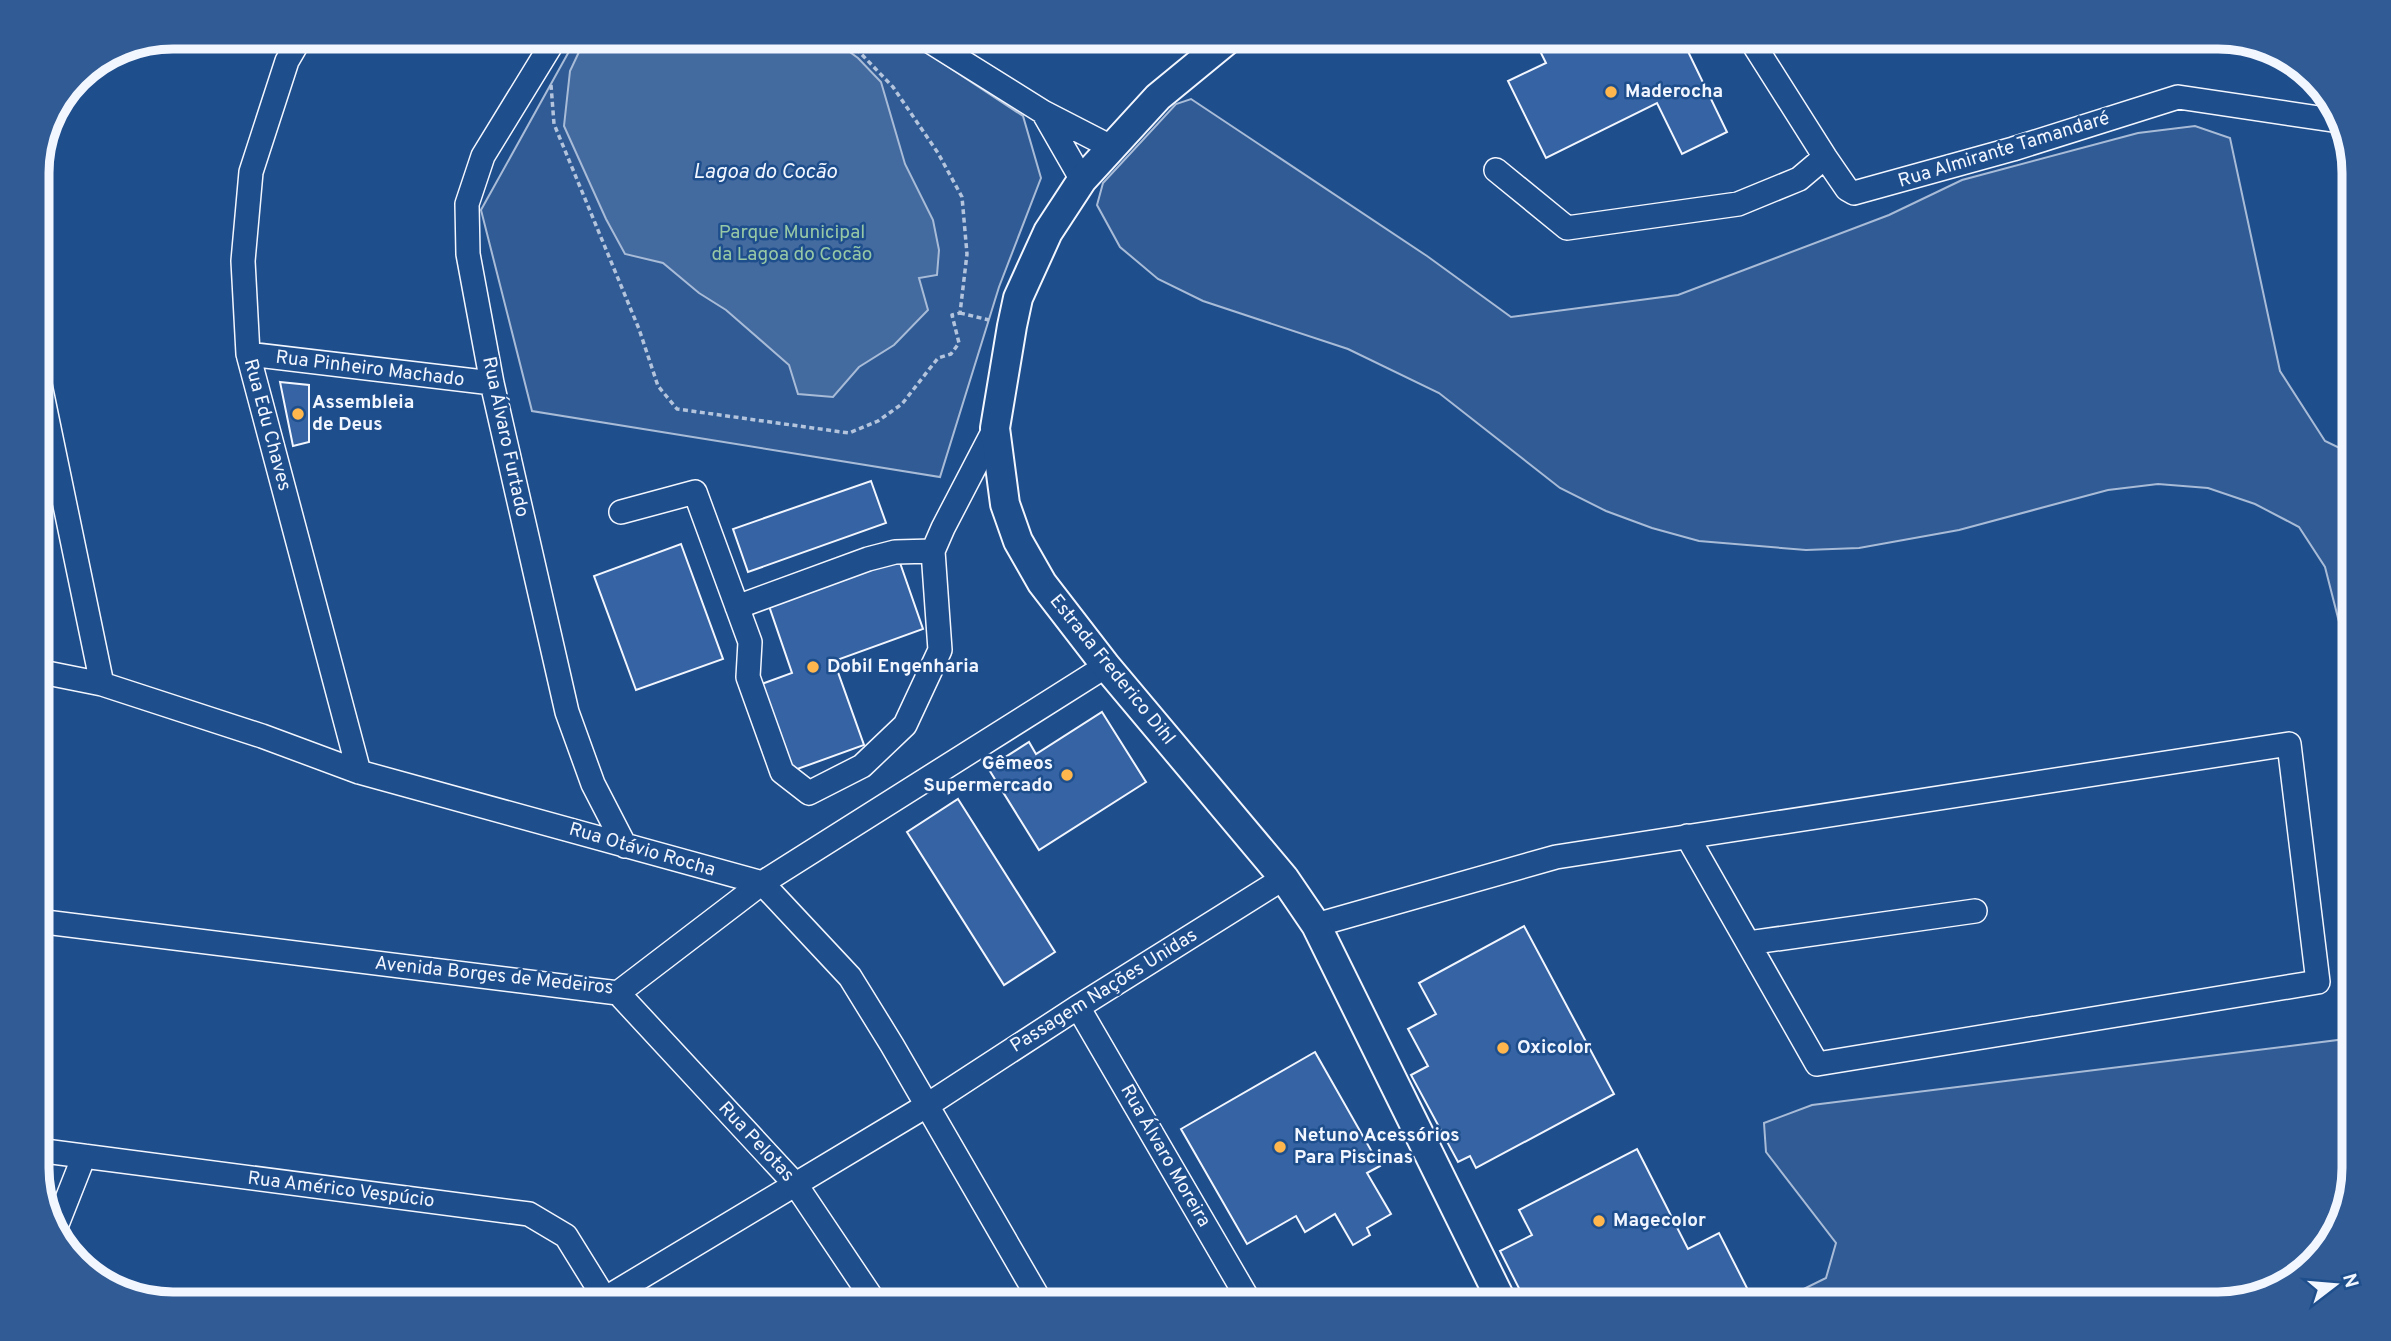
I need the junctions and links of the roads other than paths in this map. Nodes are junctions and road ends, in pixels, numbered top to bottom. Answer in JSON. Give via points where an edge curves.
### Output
{"nodes":[{"id":1,"x":294,"y":49,"type":"edge"},
{"id":2,"x":549,"y":49,"type":"edge"},
{"id":3,"x":942,"y":49,"type":"edge"},
{"id":4,"x":1216,"y":49,"type":"edge"},
{"id":5,"x":1757,"y":49,"type":"edge"},
{"id":6,"x":1043,"y":112,"type":"junction"},
{"id":7,"x":2330,"y":120,"type":"edge"},
{"id":8,"x":1111,"y":147,"type":"junction"},
{"id":9,"x":1825,"y":157,"type":"junction"},
{"id":10,"x":1496,"y":170,"type":"dead end"},
{"id":11,"x":1082,"y":180,"type":"junction"},
{"id":12,"x":248,"y":354,"type":"junction"},
{"id":13,"x":492,"y":383,"type":"junction"},
{"id":14,"x":49,"y":428,"type":"edge"},
{"id":15,"x":995,"y":428,"type":"junction"},
{"id":16,"x":621,"y":512,"type":"dead end"},
{"id":17,"x":933,"y":551,"type":"junction"},
{"id":18,"x":737,"y":607,"type":"junction"},
{"id":19,"x":1106,"y":666,"type":"junction"},
{"id":20,"x":49,"y":673,"type":"edge"},
{"id":21,"x":102,"y":684,"type":"junction"},
{"id":22,"x":359,"y":772,"type":"junction"},
{"id":23,"x":1687,"y":836,"type":"junction"},
{"id":24,"x":625,"y":846,"type":"junction"},
{"id":25,"x":1284,"y":878,"type":"junction"},
{"id":26,"x":762,"y":884,"type":"junction"},
{"id":27,"x":1975,"y":911,"type":"dead end"},
{"id":28,"x":49,"y":922,"type":"edge"},
{"id":29,"x":1316,"y":925,"type":"junction"},
{"id":30,"x":1748,"y":943,"type":"junction"},
{"id":31,"x":618,"y":993,"type":"junction"},
{"id":32,"x":1078,"y":1007,"type":"junction"},
{"id":33,"x":926,"y":1106,"type":"junction"},
{"id":34,"x":49,"y":1152,"type":"edge"},
{"id":35,"x":84,"y":1156,"type":"junction"},
{"id":36,"x":796,"y":1185,"type":"junction"},
{"id":37,"x":60,"y":1217,"type":"edge"},
{"id":38,"x":595,"y":1292,"type":"edge"},
{"id":39,"x":617,"y":1292,"type":"edge"},
{"id":40,"x":868,"y":1292,"type":"edge"},
{"id":41,"x":1035,"y":1292,"type":"edge"},
{"id":42,"x":1244,"y":1292,"type":"edge"},
{"id":43,"x":1497,"y":1292,"type":"edge"}],
"edges":[{"from":1,"to":12,"type":"street","name":"Rua Edu Chaves","via":[[251,172],[243,261]]},
{"from":2,"to":13,"type":"street","name":"Rua Álvaro Furtado","via":[[483,156],[467,204],[468,254]]},
{"from":3,"to":6,"type":"street"},
{"from":4,"to":8,"type":"main road","name":"Estrada Frederico Dihl","via":[[1158,97]]},
{"from":5,"to":9,"type":"street","name":"Rua Almirante Tamandaré"},
{"from":6,"to":8,"type":"street"},
{"from":6,"to":11,"type":"street"},
{"from":7,"to":9,"type":"street","name":"Rua Almirante Tamandaré","via":[[2178,97],[1861,193],[1847,189]]},
{"from":8,"to":11,"type":"main road","name":"Estrada Frederico Dihl"},
{"from":9,"to":10,"type":"street","via":[[1799,179],[1738,204],[1567,228]]},
{"from":11,"to":15,"type":"main road","name":"Estrada Frederico Dihl","via":[[1048,232],[1018,298]]},
{"from":12,"to":13,"type":"street","name":"Rua Pinheiro Machado"},
{"from":12,"to":22,"type":"street","name":"Rua Edu Chaves"},
{"from":13,"to":24,"type":"street","name":"Rua Álvaro Furtado","via":[[566,712],[593,784]]},
{"from":14,"to":21,"type":"street"},
{"from":15,"to":17,"type":"street"},
{"from":15,"to":19,"type":"main road","name":"Estrada Frederico Dihl","via":[[1005,504],[1018,541],[1042,583]]},
{"from":16,"to":18,"type":"street","via":[[695,492]]},
{"from":17,"to":18,"type":"street","via":[[895,552],[868,559]]},
{"from":17,"to":18,"type":"street","via":[[940,650],[905,725],[862,766],[809,793],[782,772],[748,677],[750,642]]},
{"from":19,"to":25,"type":"main road","name":"Estrada Frederico Dihl"},
{"from":19,"to":26,"type":"street","name":"Avenida Borges de Medeiros"},
{"from":20,"to":21,"type":"street","name":"Rua Otávio Rocha"},
{"from":21,"to":22,"type":"street","name":"Rua Otávio Rocha"},
{"from":22,"to":24,"type":"street","name":"Rua Otávio Rocha"},
{"from":23,"to":29,"type":"street","via":[[1556,857]]},
{"from":23,"to":30,"type":"street"},
{"from":23,"to":30,"type":"street","via":[[2289,744],[2318,982],[1816,1064]]},
{"from":24,"to":26,"type":"street","name":"Rua Otávio Rocha"},
{"from":25,"to":29,"type":"main road","name":"Estrada Frederico Dihl"},
{"from":25,"to":32,"type":"street","name":"Passagem Nações Unidas"},
{"from":26,"to":31,"type":"street","name":"Avenida Borges de Medeiros"},
{"from":26,"to":33,"type":"street","via":[[850,977]]},
{"from":27,"to":30,"type":"street"},
{"from":28,"to":31,"type":"street","name":"Avenida Borges de Medeiros"},
{"from":29,"to":43,"type":"main road","name":"Estrada Frederico Dihl"},
{"from":31,"to":36,"type":"street","name":"Rua Pelotas"},
{"from":32,"to":33,"type":"street","name":"Passagem Nações Unidas"},
{"from":32,"to":42,"type":"street","name":"Rua Álvaro Moreira"},
{"from":33,"to":36,"type":"street","name":"Passagem Nações Unidas"},
{"from":33,"to":41,"type":"street"},
{"from":34,"to":35,"type":"street","name":"Rua Américo Vespúcio"},
{"from":35,"to":37,"type":"street"},
{"from":35,"to":38,"type":"street","name":"Rua Américo Vespúcio","via":[[530,1214],[566,1236]]},
{"from":36,"to":39,"type":"street","name":"Passagem Nações Unidas"},
{"from":36,"to":40,"type":"street","name":"Rua Pelotas"}]}
